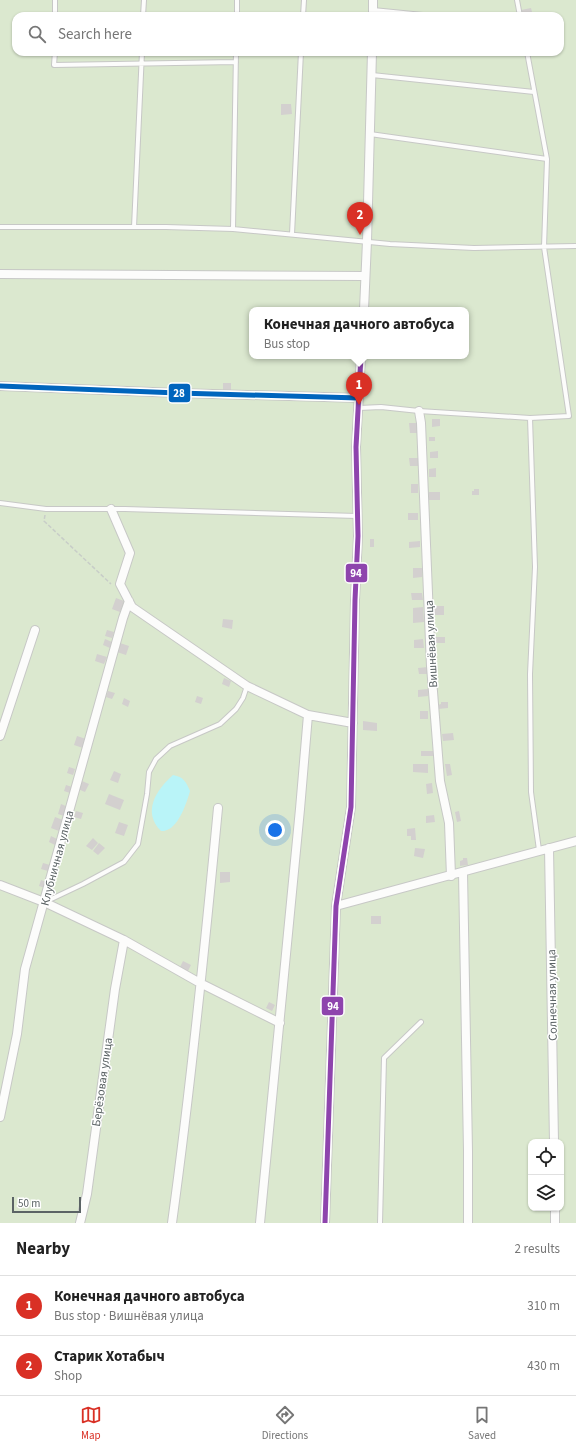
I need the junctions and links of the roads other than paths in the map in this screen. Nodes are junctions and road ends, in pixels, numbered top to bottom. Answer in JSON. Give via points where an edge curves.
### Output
{"nodes":[{"id":1,"x":55,"y":0,"type":"edge"},
{"id":2,"x":144,"y":0,"type":"edge"},
{"id":3,"x":237,"y":0,"type":"edge"},
{"id":4,"x":304,"y":0,"type":"edge"},
{"id":5,"x":373,"y":0,"type":"edge"},
{"id":6,"x":517,"y":0,"type":"edge"},
{"id":7,"x":55,"y":12,"type":"edge"},
{"id":8,"x":144,"y":12,"type":"edge"},
{"id":9,"x":237,"y":12,"type":"edge"},
{"id":10,"x":303,"y":12,"type":"edge"},
{"id":11,"x":373,"y":12,"type":"edge"},
{"id":12,"x":519,"y":12,"type":"edge"},
{"id":13,"x":55,"y":56,"type":"edge"},
{"id":14,"x":142,"y":56,"type":"edge"},
{"id":15,"x":236,"y":56,"type":"edge"},
{"id":16,"x":301,"y":56,"type":"edge"},
{"id":17,"x":372,"y":56,"type":"edge"},
{"id":18,"x":528,"y":56,"type":"edge"},
{"id":19,"x":236,"y":62,"type":"junction"},
{"id":20,"x":142,"y":64,"type":"junction"},
{"id":21,"x":371,"y":75,"type":"junction"},
{"id":22,"x":534,"y":92,"type":"junction"},
{"id":23,"x":370,"y":134,"type":"junction"},
{"id":24,"x":547,"y":159,"type":"junction"},
{"id":25,"x":0,"y":228,"type":"edge"},
{"id":26,"x":134,"y":228,"type":"junction"},
{"id":27,"x":233,"y":229,"type":"junction"},
{"id":28,"x":292,"y":234,"type":"junction"},
{"id":29,"x":367,"y":241,"type":"junction"},
{"id":30,"x":576,"y":246,"type":"edge"},
{"id":31,"x":544,"y":247,"type":"junction"},
{"id":32,"x":0,"y":274,"type":"edge"},
{"id":33,"x":365,"y":276,"type":"junction"},
{"id":34,"x":364,"y":307,"type":"edge"},
{"id":35,"x":361,"y":359,"type":"edge"},
{"id":36,"x":0,"y":386,"type":"edge"},
{"id":37,"x":359,"y":398,"type":"junction"},
{"id":38,"x":358,"y":408,"type":"junction"},
{"id":39,"x":419,"y":412,"type":"junction"},
{"id":40,"x":530,"y":418,"type":"junction"},
{"id":41,"x":0,"y":503,"type":"edge"},
{"id":42,"x":111,"y":509,"type":"junction"},
{"id":43,"x":358,"y":516,"type":"junction"},
{"id":44,"x":129,"y":601,"type":"junction"},
{"id":45,"x":35,"y":630,"type":"dead end"},
{"id":46,"x":247,"y":686,"type":"junction"},
{"id":47,"x":308,"y":715,"type":"junction"},
{"id":48,"x":353,"y":723,"type":"junction"},
{"id":49,"x":0,"y":736,"type":"edge"},
{"id":50,"x":218,"y":808,"type":"dead end"},
{"id":51,"x":576,"y":841,"type":"edge"},
{"id":52,"x":549,"y":848,"type":"junction"},
{"id":53,"x":539,"y":850,"type":"junction"},
{"id":54,"x":463,"y":872,"type":"junction"},
{"id":55,"x":451,"y":876,"type":"junction"},
{"id":56,"x":0,"y":885,"type":"edge"},
{"id":57,"x":44,"y":902,"type":"junction"},
{"id":58,"x":336,"y":906,"type":"junction"},
{"id":59,"x":124,"y":940,"type":"junction"},
{"id":60,"x":200,"y":983,"type":"junction"},
{"id":61,"x":421,"y":1022,"type":"dead end"},
{"id":62,"x":280,"y":1023,"type":"junction"},
{"id":63,"x":0,"y":1118,"type":"edge"},
{"id":64,"x":554,"y":1139,"type":"edge"},
{"id":65,"x":555,"y":1211,"type":"edge"},
{"id":66,"x":80,"y":1223,"type":"edge"},
{"id":67,"x":172,"y":1223,"type":"edge"},
{"id":68,"x":260,"y":1223,"type":"edge"},
{"id":69,"x":324,"y":1223,"type":"edge"},
{"id":70,"x":380,"y":1223,"type":"edge"},
{"id":71,"x":468,"y":1223,"type":"edge"},
{"id":72,"x":555,"y":1223,"type":"edge"}],
"edges":[{"from":1,"to":7,"type":"lane"},
{"from":2,"to":8,"type":"lane"},
{"from":3,"to":9,"type":"lane"},
{"from":4,"to":10,"type":"lane"},
{"from":5,"to":11,"type":"street"},
{"from":6,"to":12,"type":"lane"},
{"from":13,"to":20,"type":"lane","via":[[54,65]]},
{"from":14,"to":20,"type":"lane"},
{"from":15,"to":19,"type":"lane"},
{"from":16,"to":28,"type":"lane"},
{"from":17,"to":21,"type":"street"},
{"from":18,"to":22,"type":"lane"},
{"from":19,"to":20,"type":"lane"},
{"from":19,"to":27,"type":"lane"},
{"from":20,"to":26,"type":"lane"},
{"from":21,"to":22,"type":"lane"},
{"from":21,"to":23,"type":"street"},
{"from":22,"to":24,"type":"lane"},
{"from":23,"to":24,"type":"lane"},
{"from":23,"to":29,"type":"street"},
{"from":24,"to":31,"type":"lane"},
{"from":25,"to":26,"type":"lane"},
{"from":26,"to":27,"type":"lane"},
{"from":27,"to":28,"type":"lane"},
{"from":28,"to":29,"type":"lane"},
{"from":29,"to":31,"type":"lane","via":[[474,248]]},
{"from":29,"to":33,"type":"street"},
{"from":30,"to":31,"type":"lane"},
{"from":31,"to":40,"type":"lane","via":[[568,416]]},
{"from":32,"to":33,"type":"street"},
{"from":33,"to":34,"type":"street"},
{"from":35,"to":37,"type":"street"},
{"from":36,"to":37,"type":"street"},
{"from":37,"to":38,"type":"street"},
{"from":38,"to":39,"type":"lane","via":[[381,407]]},
{"from":38,"to":43,"type":"street"},
{"from":39,"to":40,"type":"lane"},
{"from":39,"to":55,"type":"street","name":"Вишнёвая улица","via":[[431,666],[440,781],[449,823]]},
{"from":40,"to":53,"type":"lane","via":[[535,567],[530,674],[531,792]]},
{"from":41,"to":42,"type":"lane","via":[[46,509]]},
{"from":42,"to":43,"type":"lane"},
{"from":42,"to":44,"type":"street","via":[[130,553],[120,584]]},
{"from":43,"to":48,"type":"street"},
{"from":44,"to":46,"type":"street","via":[[132,607]]},
{"from":44,"to":57,"type":"street","name":"Клубничная улица"},
{"from":45,"to":49,"type":"street"},
{"from":46,"to":47,"type":"street"},
{"from":46,"to":57,"type":"lane","via":[[236,709],[220,724],[170,746],[156,759],[149,772],[138,844],[124,862]]},
{"from":47,"to":48,"type":"street"},
{"from":47,"to":62,"type":"street"},
{"from":48,"to":58,"type":"street","via":[[351,807]]},
{"from":50,"to":60,"type":"street"},
{"from":51,"to":52,"type":"street"},
{"from":52,"to":53,"type":"street"},
{"from":52,"to":64,"type":"street","name":"Солнечная улица"},
{"from":53,"to":54,"type":"street"},
{"from":54,"to":55,"type":"street"},
{"from":54,"to":71,"type":"street"},
{"from":55,"to":58,"type":"street"},
{"from":56,"to":57,"type":"street"},
{"from":57,"to":59,"type":"street"},
{"from":57,"to":63,"type":"street","name":"Клубничная улица","via":[[25,969],[17,1034]]},
{"from":58,"to":69,"type":"street"},
{"from":59,"to":60,"type":"street"},
{"from":59,"to":66,"type":"street","name":"Берёзовая улица","via":[[87,1194]]},
{"from":60,"to":62,"type":"street"},
{"from":60,"to":67,"type":"street"},
{"from":61,"to":70,"type":"lane","via":[[384,1058]]},
{"from":62,"to":68,"type":"street"},
{"from":65,"to":72,"type":"street"}]}
